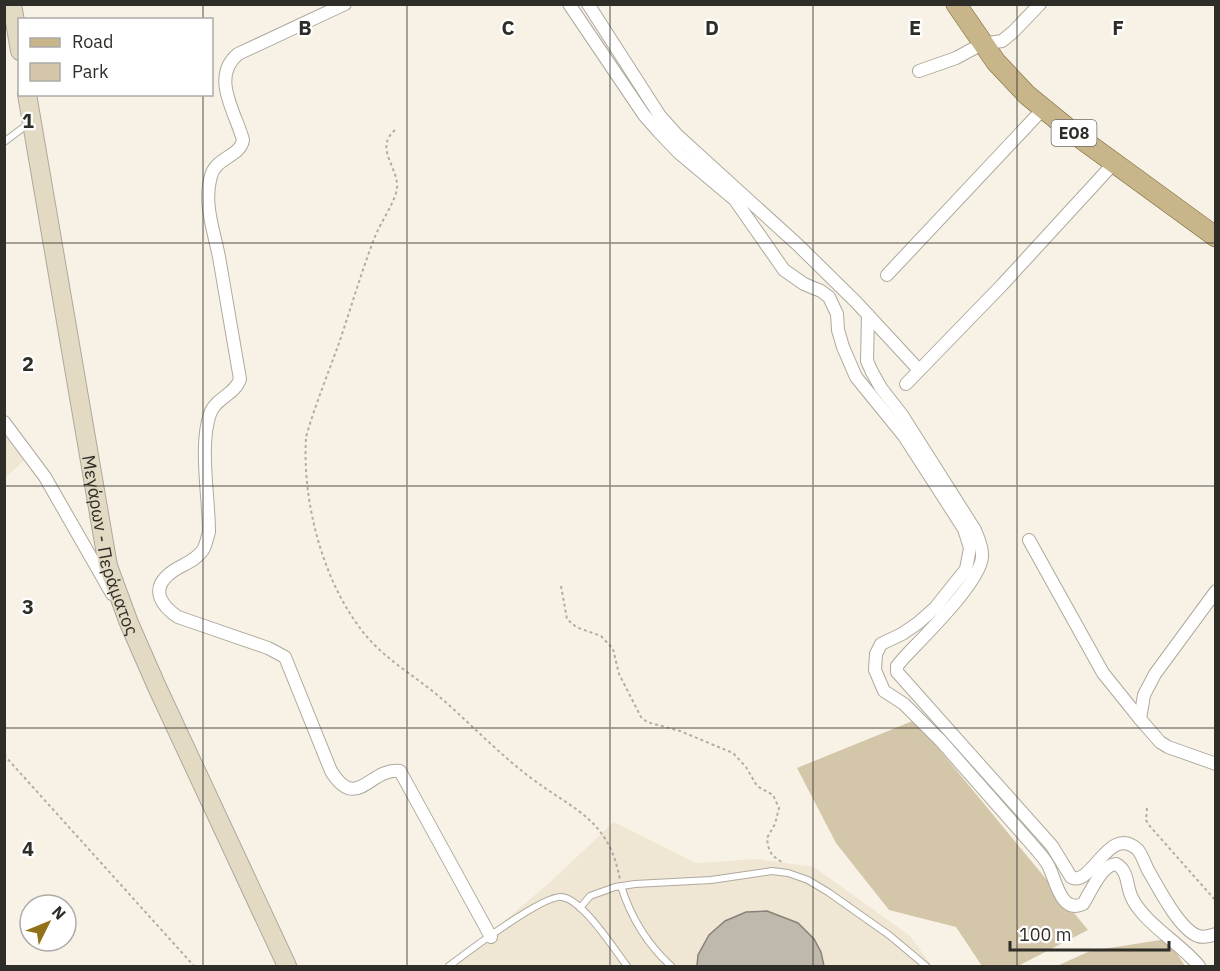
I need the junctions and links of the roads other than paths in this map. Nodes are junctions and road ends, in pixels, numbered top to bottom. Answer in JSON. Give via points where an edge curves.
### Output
{"nodes":[{"id":1,"x":12,"y":4,"type":"edge"},
{"id":2,"x":345,"y":4,"type":"edge"},
{"id":3,"x":569,"y":4,"type":"edge"},
{"id":4,"x":588,"y":4,"type":"edge"},
{"id":5,"x":956,"y":4,"type":"edge"},
{"id":6,"x":1040,"y":4,"type":"edge"},
{"id":7,"x":18,"y":39,"type":"edge"},
{"id":8,"x":982,"y":44,"type":"junction"},
{"id":9,"x":920,"y":71,"type":"dead end"},
{"id":10,"x":27,"y":96,"type":"edge"},
{"id":11,"x":1043,"y":109,"type":"junction"},
{"id":12,"x":31,"y":122,"type":"junction"},
{"id":13,"x":4,"y":142,"type":"edge"},
{"id":14,"x":1114,"y":163,"type":"junction"},
{"id":15,"x":1215,"y":237,"type":"edge"},
{"id":16,"x":887,"y":275,"type":"dead end"},
{"id":17,"x":868,"y":315,"type":"junction"},
{"id":18,"x":919,"y":370,"type":"junction"},
{"id":19,"x":906,"y":384,"type":"dead end"},
{"id":20,"x":4,"y":422,"type":"edge"},
{"id":21,"x":1029,"y":540,"type":"dead end"},
{"id":22,"x":1215,"y":591,"type":"edge"},
{"id":23,"x":129,"y":623,"type":"junction"},
{"id":24,"x":1140,"y":719,"type":"junction"},
{"id":25,"x":1215,"y":765,"type":"edge"},
{"id":26,"x":621,"y":886,"type":"junction"},
{"id":27,"x":580,"y":908,"type":"junction"},
{"id":28,"x":1215,"y":934,"type":"edge"},
{"id":29,"x":491,"y":938,"type":"junction"},
{"id":30,"x":287,"y":966,"type":"edge"},
{"id":31,"x":449,"y":966,"type":"edge"},
{"id":32,"x":627,"y":966,"type":"edge"},
{"id":33,"x":671,"y":966,"type":"edge"},
{"id":34,"x":926,"y":966,"type":"edge"},
{"id":35,"x":1199,"y":966,"type":"edge"}],
"edges":[{"from":1,"to":7,"type":"main road"},
{"from":2,"to":29,"type":"street","via":[[238,54],[225,75],[243,140],[238,151],[214,168],[209,205],[240,379],[214,406],[207,425],[207,540],[195,558],[167,575],[160,597],[162,604],[178,617],[285,657],[331,771],[342,786],[356,789],[387,772],[400,771]]},
{"from":3,"to":35,"type":"street","via":[[659,132],[735,200],[784,270],[829,297],[856,378],[904,436],[964,529],[969,554],[959,579],[918,623],[878,648],[875,669],[884,691],[904,704],[941,741],[1035,848],[1048,863],[1058,891],[1068,903],[1083,904],[1105,870],[1116,864],[1125,873],[1132,898],[1141,910]]},
{"from":4,"to":17,"type":"street","via":[[660,116],[677,135],[759,208]]},
{"from":5,"to":8,"type":"main road","number":"ΕΟ8"},
{"from":6,"to":8,"type":"street","via":[[1002,41]]},
{"from":8,"to":9,"type":"street"},
{"from":8,"to":11,"type":"main road","number":"ΕΟ8"},
{"from":10,"to":12,"type":"main road","name":"Μεγάρων - Περάματος"},
{"from":11,"to":14,"type":"main road","number":"ΕΟ8"},
{"from":11,"to":16,"type":"street"},
{"from":12,"to":13,"type":"lane"},
{"from":12,"to":23,"type":"main road","name":"Μεγάρων - Περάματος","via":[[108,566]]},
{"from":14,"to":15,"type":"main road","number":"ΕΟ8"},
{"from":14,"to":18,"type":"street"},
{"from":17,"to":18,"type":"street"},
{"from":17,"to":28,"type":"street","via":[[867,361],[872,372],[975,530],[982,558],[970,584],[897,666],[897,672],[1052,846],[1071,877],[1080,879],[1103,853],[1129,844],[1138,850],[1183,924],[1197,935]]},
{"from":18,"to":19,"type":"street"},
{"from":20,"to":23,"type":"street","via":[[45,477]]},
{"from":21,"to":24,"type":"street","via":[[1103,673]]},
{"from":22,"to":24,"type":"street","via":[[1155,674],[1144,696]]},
{"from":23,"to":30,"type":"main road","name":"Μεγάρων - Περάματος"},
{"from":24,"to":25,"type":"street","via":[[1168,747]]},
{"from":26,"to":27,"type":"lane","via":[[590,896]]},
{"from":26,"to":33,"type":"lane","via":[[633,918]]},
{"from":26,"to":34,"type":"lane","via":[[772,871],[788,873],[828,892]]},
{"from":27,"to":29,"type":"lane","via":[[561,897],[550,898]]},
{"from":27,"to":32,"type":"lane"},
{"from":29,"to":31,"type":"lane"}]}
